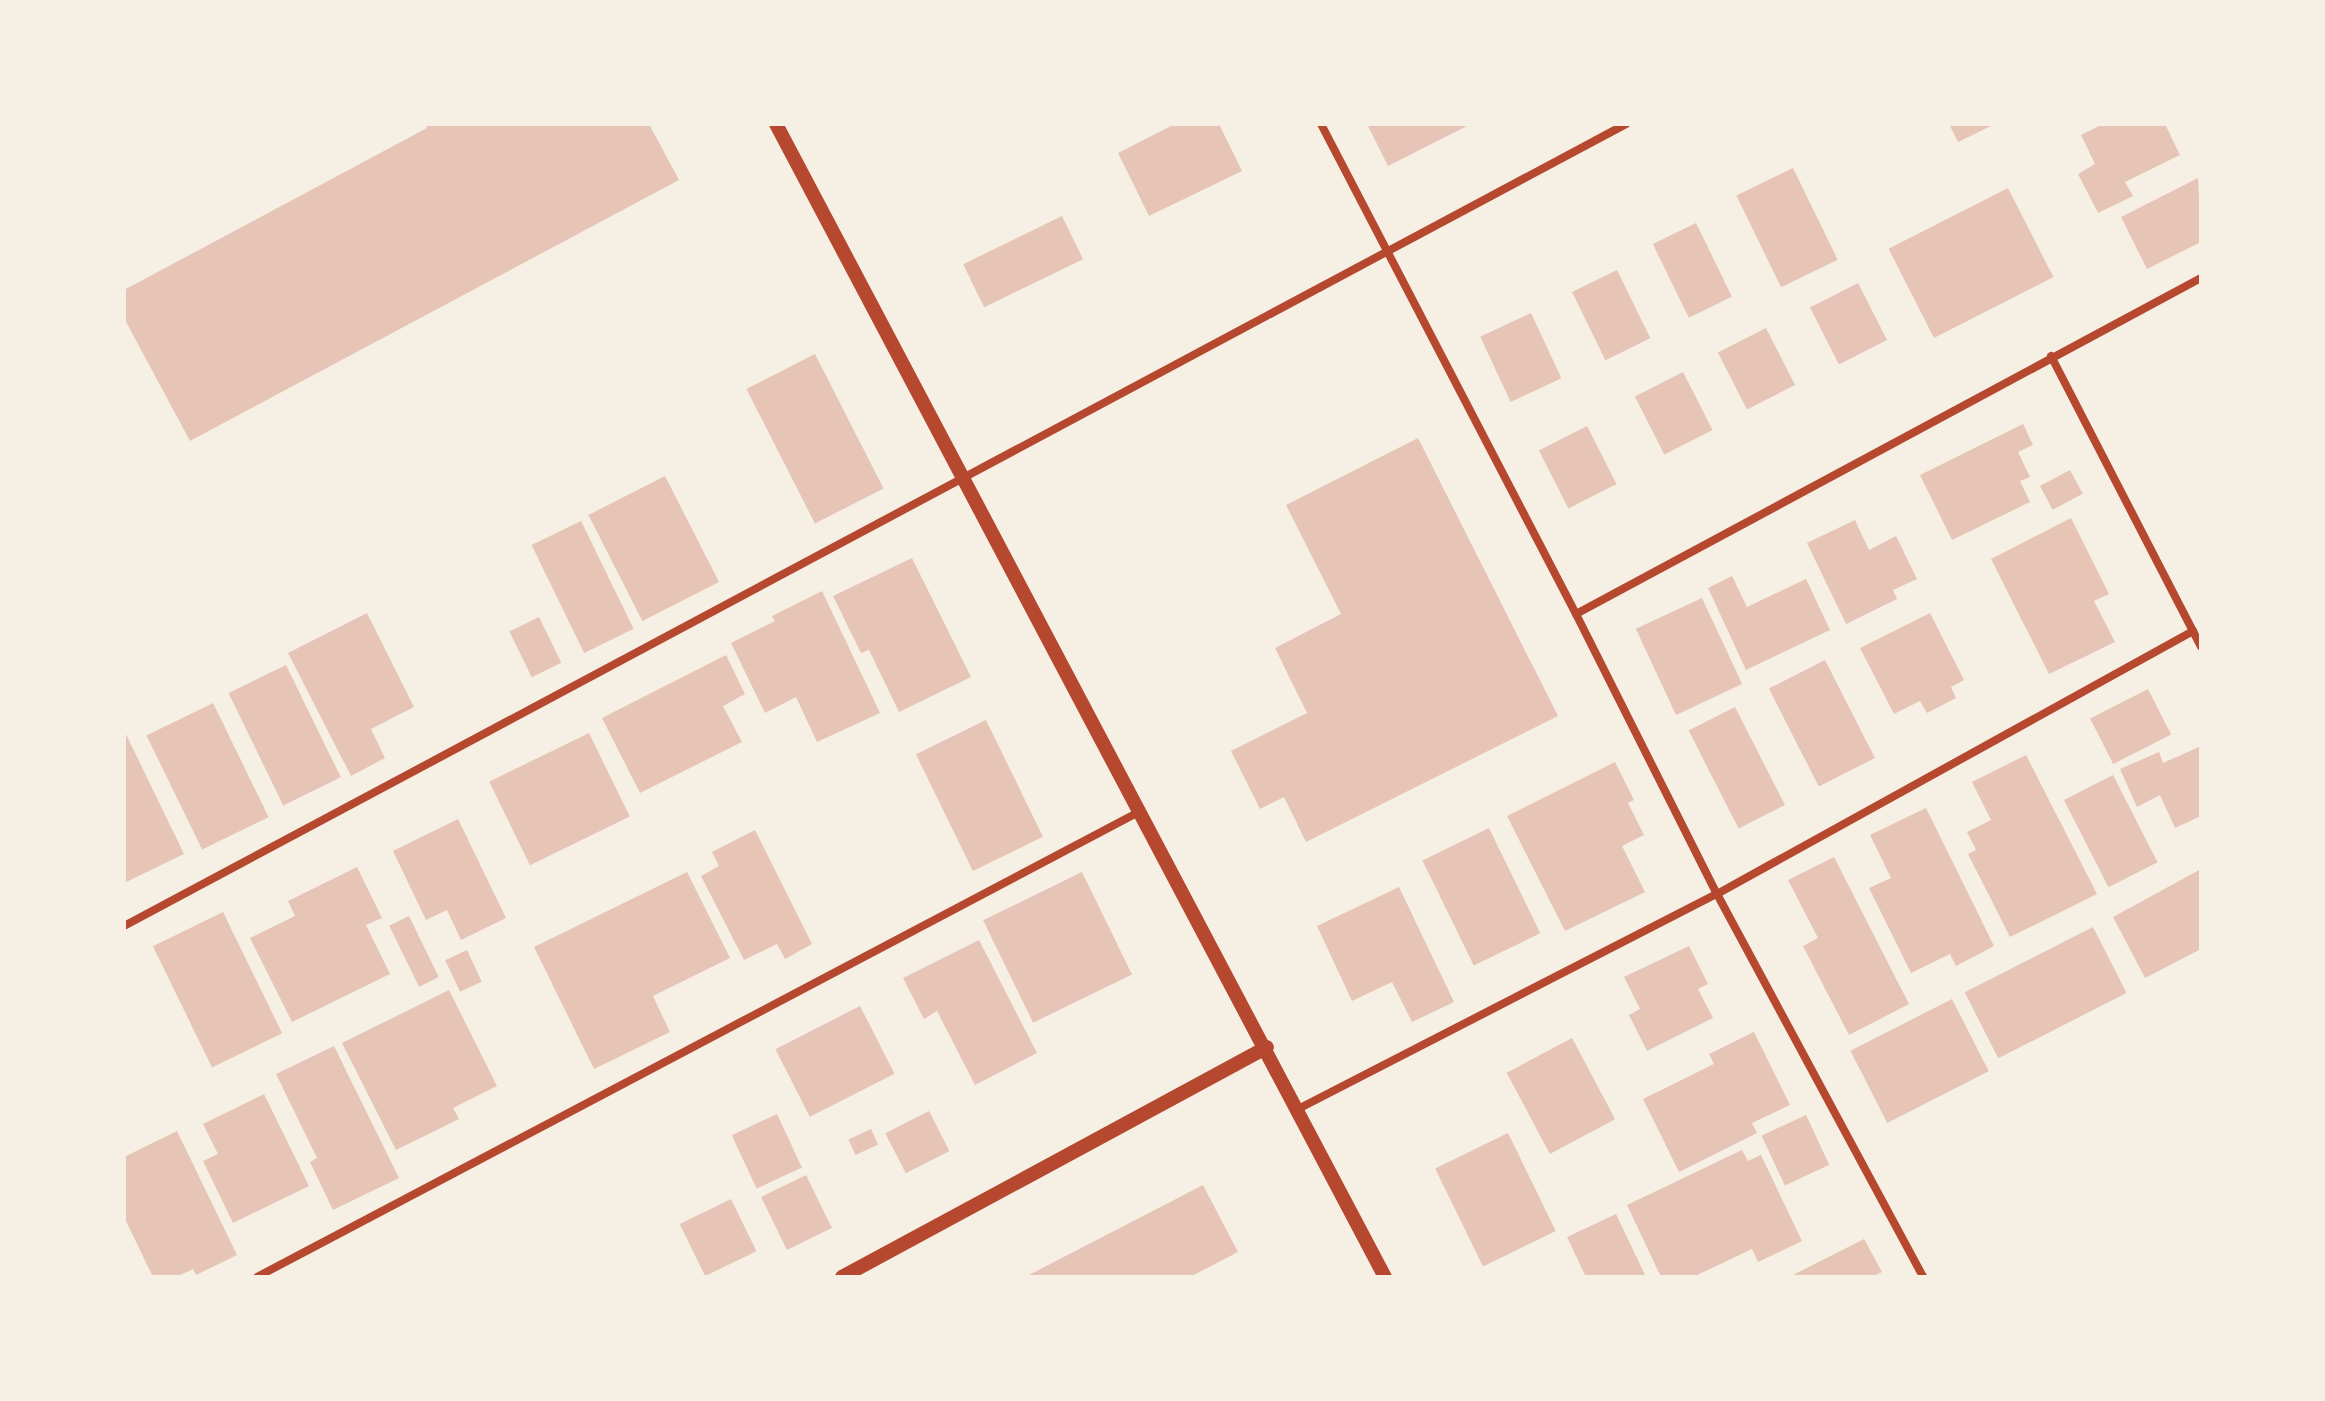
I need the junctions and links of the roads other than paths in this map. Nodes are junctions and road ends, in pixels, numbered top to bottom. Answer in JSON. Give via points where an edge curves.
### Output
{"nodes":[{"id":1,"x":776,"y":124,"type":"edge"},
{"id":2,"x":1321,"y":124,"type":"edge"},
{"id":3,"x":1626,"y":124,"type":"edge"},
{"id":4,"x":1389,"y":253,"type":"junction"},
{"id":5,"x":2201,"y":278,"type":"edge"},
{"id":6,"x":2051,"y":356,"type":"junction"},
{"id":7,"x":964,"y":478,"type":"junction"},
{"id":8,"x":1576,"y":614,"type":"junction"},
{"id":9,"x":2193,"y":631,"type":"junction"},
{"id":10,"x":2201,"y":647,"type":"edge"},
{"id":11,"x":1141,"y":811,"type":"junction"},
{"id":12,"x":1717,"y":894,"type":"junction"},
{"id":13,"x":124,"y":926,"type":"edge"},
{"id":14,"x":1267,"y":1047,"type":"junction"},
{"id":15,"x":1298,"y":1109,"type":"junction"},
{"id":16,"x":257,"y":1277,"type":"edge"},
{"id":17,"x":842,"y":1277,"type":"edge"},
{"id":18,"x":1385,"y":1277,"type":"edge"},
{"id":19,"x":1923,"y":1277,"type":"edge"}],
"edges":[{"from":1,"to":7,"type":"street"},
{"from":2,"to":4,"type":"street"},
{"from":3,"to":4,"type":"street"},
{"from":4,"to":7,"type":"street"},
{"from":4,"to":8,"type":"street"},
{"from":5,"to":6,"type":"street"},
{"from":6,"to":8,"type":"street"},
{"from":6,"to":9,"type":"street"},
{"from":7,"to":11,"type":"street"},
{"from":7,"to":13,"type":"street"},
{"from":8,"to":12,"type":"street"},
{"from":9,"to":10,"type":"street"},
{"from":9,"to":12,"type":"street"},
{"from":11,"to":14,"type":"street"},
{"from":11,"to":16,"type":"street"},
{"from":12,"to":15,"type":"street"},
{"from":12,"to":19,"type":"street"},
{"from":14,"to":15,"type":"street"},
{"from":14,"to":17,"type":"street"},
{"from":15,"to":18,"type":"street"}]}
